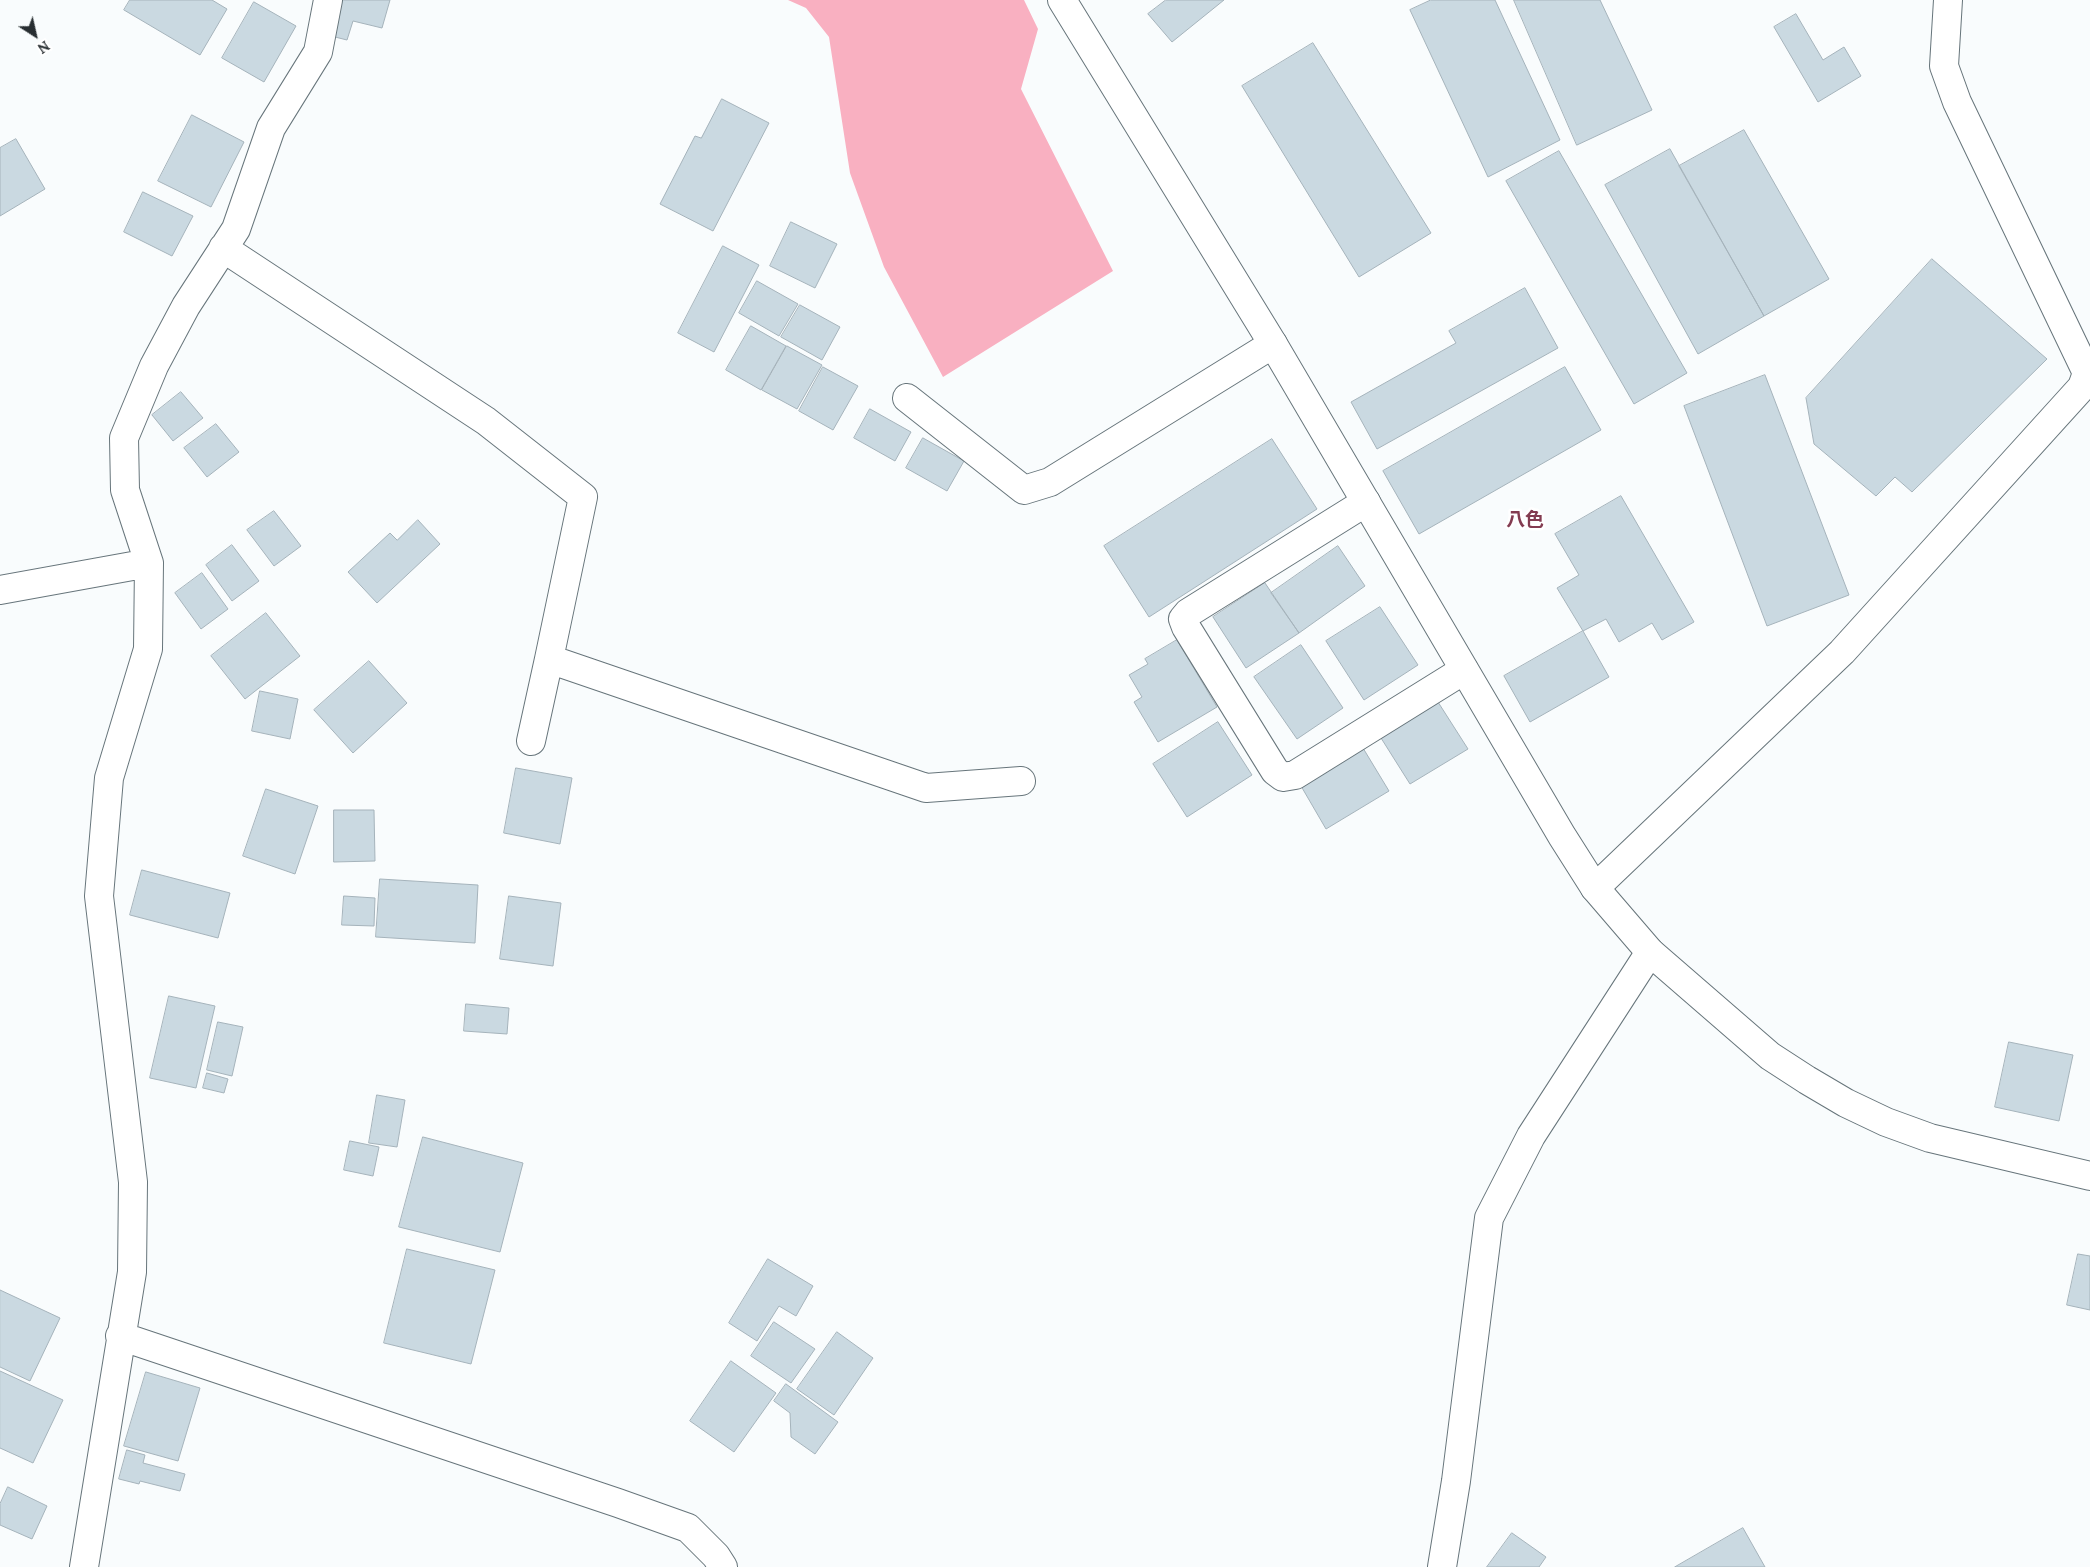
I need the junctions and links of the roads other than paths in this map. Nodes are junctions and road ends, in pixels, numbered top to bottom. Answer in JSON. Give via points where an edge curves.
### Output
{"nodes":[{"id":1,"x":328,"y":0,"type":"edge"},
{"id":2,"x":1062,"y":0,"type":"edge"},
{"id":3,"x":1948,"y":0,"type":"edge"},
{"id":4,"x":223,"y":248,"type":"junction"},
{"id":5,"x":1273,"y":344,"type":"junction"},
{"id":6,"x":907,"y":398,"type":"dead end"},
{"id":7,"x":1366,"y":502,"type":"junction"},
{"id":8,"x":149,"y":563,"type":"junction"},
{"id":9,"x":0,"y":590,"type":"edge"},
{"id":10,"x":549,"y":659,"type":"junction"},
{"id":11,"x":1464,"y":670,"type":"junction"},
{"id":12,"x":532,"y":741,"type":"dead end"},
{"id":13,"x":1021,"y":781,"type":"dead end"},
{"id":14,"x":1595,"y":888,"type":"junction"},
{"id":15,"x":1650,"y":952,"type":"junction"},
{"id":16,"x":2090,"y":1176,"type":"edge"},
{"id":17,"x":120,"y":1336,"type":"junction"},
{"id":18,"x":84,"y":1567,"type":"edge"},
{"id":19,"x":724,"y":1567,"type":"edge"},
{"id":20,"x":1442,"y":1567,"type":"edge"}],
"edges":[{"from":1,"to":4,"type":"street","via":[[318,52],[271,128],[236,228]]},
{"from":2,"to":5,"type":"street"},
{"from":3,"to":14,"type":"street","via":[[1944,66],[1956,102],[2087,372],[2082,387],[1842,652]]},
{"from":4,"to":8,"type":"street","via":[[163,349],[124,438],[124,490]]},
{"from":4,"to":10,"type":"street","via":[[486,421],[583,497]]},
{"from":5,"to":6,"type":"street","via":[[1050,482],[1024,490]]},
{"from":5,"to":7,"type":"street"},
{"from":7,"to":11,"type":"street"},
{"from":7,"to":11,"type":"street","via":[[1188,613],[1183,619],[1186,627],[1275,771],[1283,777],[1295,775]]},
{"from":8,"to":9,"type":"street"},
{"from":8,"to":17,"type":"street","via":[[148,649],[109,778],[99,896],[133,1182],[132,1272]]},
{"from":10,"to":12,"type":"street"},
{"from":10,"to":13,"type":"street","via":[[926,788]]},
{"from":11,"to":14,"type":"street"},
{"from":14,"to":15,"type":"street"},
{"from":15,"to":16,"type":"street","via":[[1770,1056],[1846,1103],[1930,1138]]},
{"from":15,"to":20,"type":"street","via":[[1531,1136],[1489,1218]]},
{"from":17,"to":18,"type":"street"},
{"from":17,"to":19,"type":"street","via":[[688,1528]]}]}
